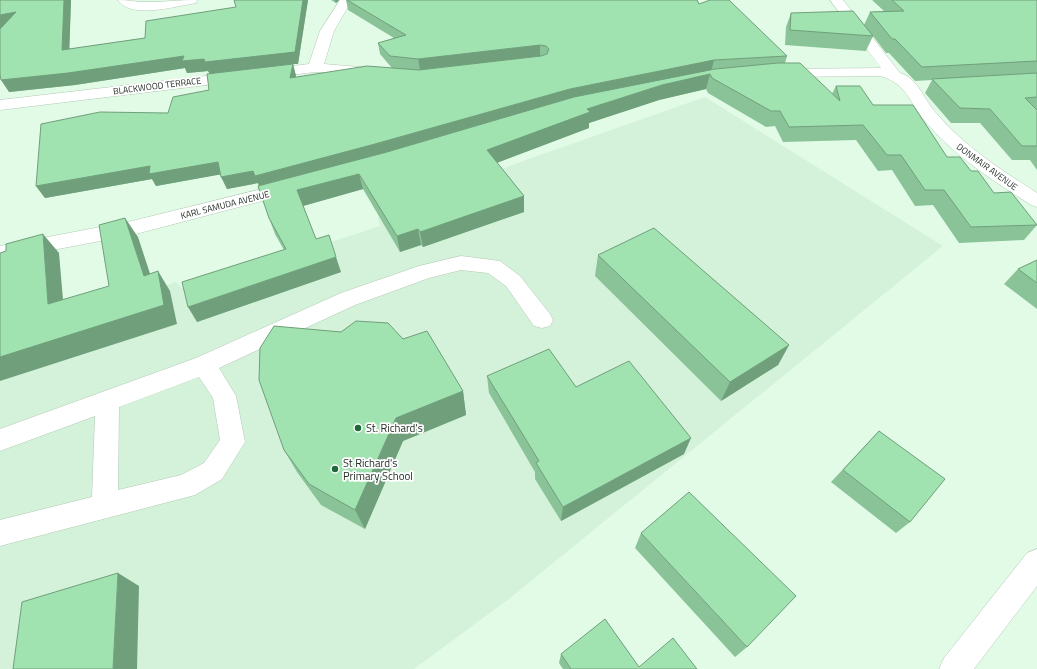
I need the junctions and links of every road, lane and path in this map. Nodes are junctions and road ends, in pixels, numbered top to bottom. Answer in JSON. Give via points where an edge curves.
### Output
{"nodes":[{"id":1,"x":124,"y":0,"type":"edge"},
{"id":2,"x":191,"y":0,"type":"edge"},
{"id":3,"x":346,"y":0,"type":"edge"},
{"id":4,"x":836,"y":0,"type":"edge"},
{"id":5,"x":315,"y":68,"type":"junction"},
{"id":6,"x":383,"y":73,"type":"edge"},
{"id":7,"x":766,"y":74,"type":"edge"},
{"id":8,"x":894,"y":75,"type":"junction"},
{"id":9,"x":0,"y":105,"type":"edge"},
{"id":10,"x":309,"y":183,"type":"edge"},
{"id":11,"x":1037,"y":201,"type":"edge"},
{"id":12,"x":0,"y":253,"type":"edge"},
{"id":13,"x":542,"y":320,"type":"dead end"},
{"id":14,"x":204,"y":366,"type":"junction"},
{"id":15,"x":107,"y":401,"type":"junction"},
{"id":16,"x":0,"y":440,"type":"edge"},
{"id":17,"x":105,"y":506,"type":"junction"},
{"id":18,"x":0,"y":533,"type":"edge"},
{"id":19,"x":1037,"y":563,"type":"edge"},
{"id":20,"x":955,"y":669,"type":"edge"}],
"edges":[{"from":1,"to":2,"type":"street","via":[[128,5],[138,6]]},
{"from":3,"to":5,"type":"street","via":[[327,31]]},
{"from":4,"to":8,"type":"street","name":"DONMAIR AVENUE"},
{"from":5,"to":6,"type":"street","name":"BLACKWOOD TERRACE"},
{"from":5,"to":9,"type":"street","name":"BLACKWOOD TERRACE"},
{"from":7,"to":8,"type":"street","via":[[881,72]]},
{"from":8,"to":11,"type":"street","name":"DONMAIR AVENUE","via":[[918,88],[929,116],[960,148],[994,174]]},
{"from":10,"to":12,"type":"street","name":"KARL SAMUDA AVENUE","via":[[132,228]]},
{"from":13,"to":14,"type":"street","via":[[513,281],[493,266],[461,263],[426,271],[348,299]]},
{"from":14,"to":15,"type":"street"},
{"from":14,"to":17,"type":"street","via":[[224,396],[233,442],[213,471],[186,486]]},
{"from":15,"to":16,"type":"street"},
{"from":15,"to":17,"type":"street"},
{"from":17,"to":18,"type":"street"},
{"from":19,"to":20,"type":"street"}]}
